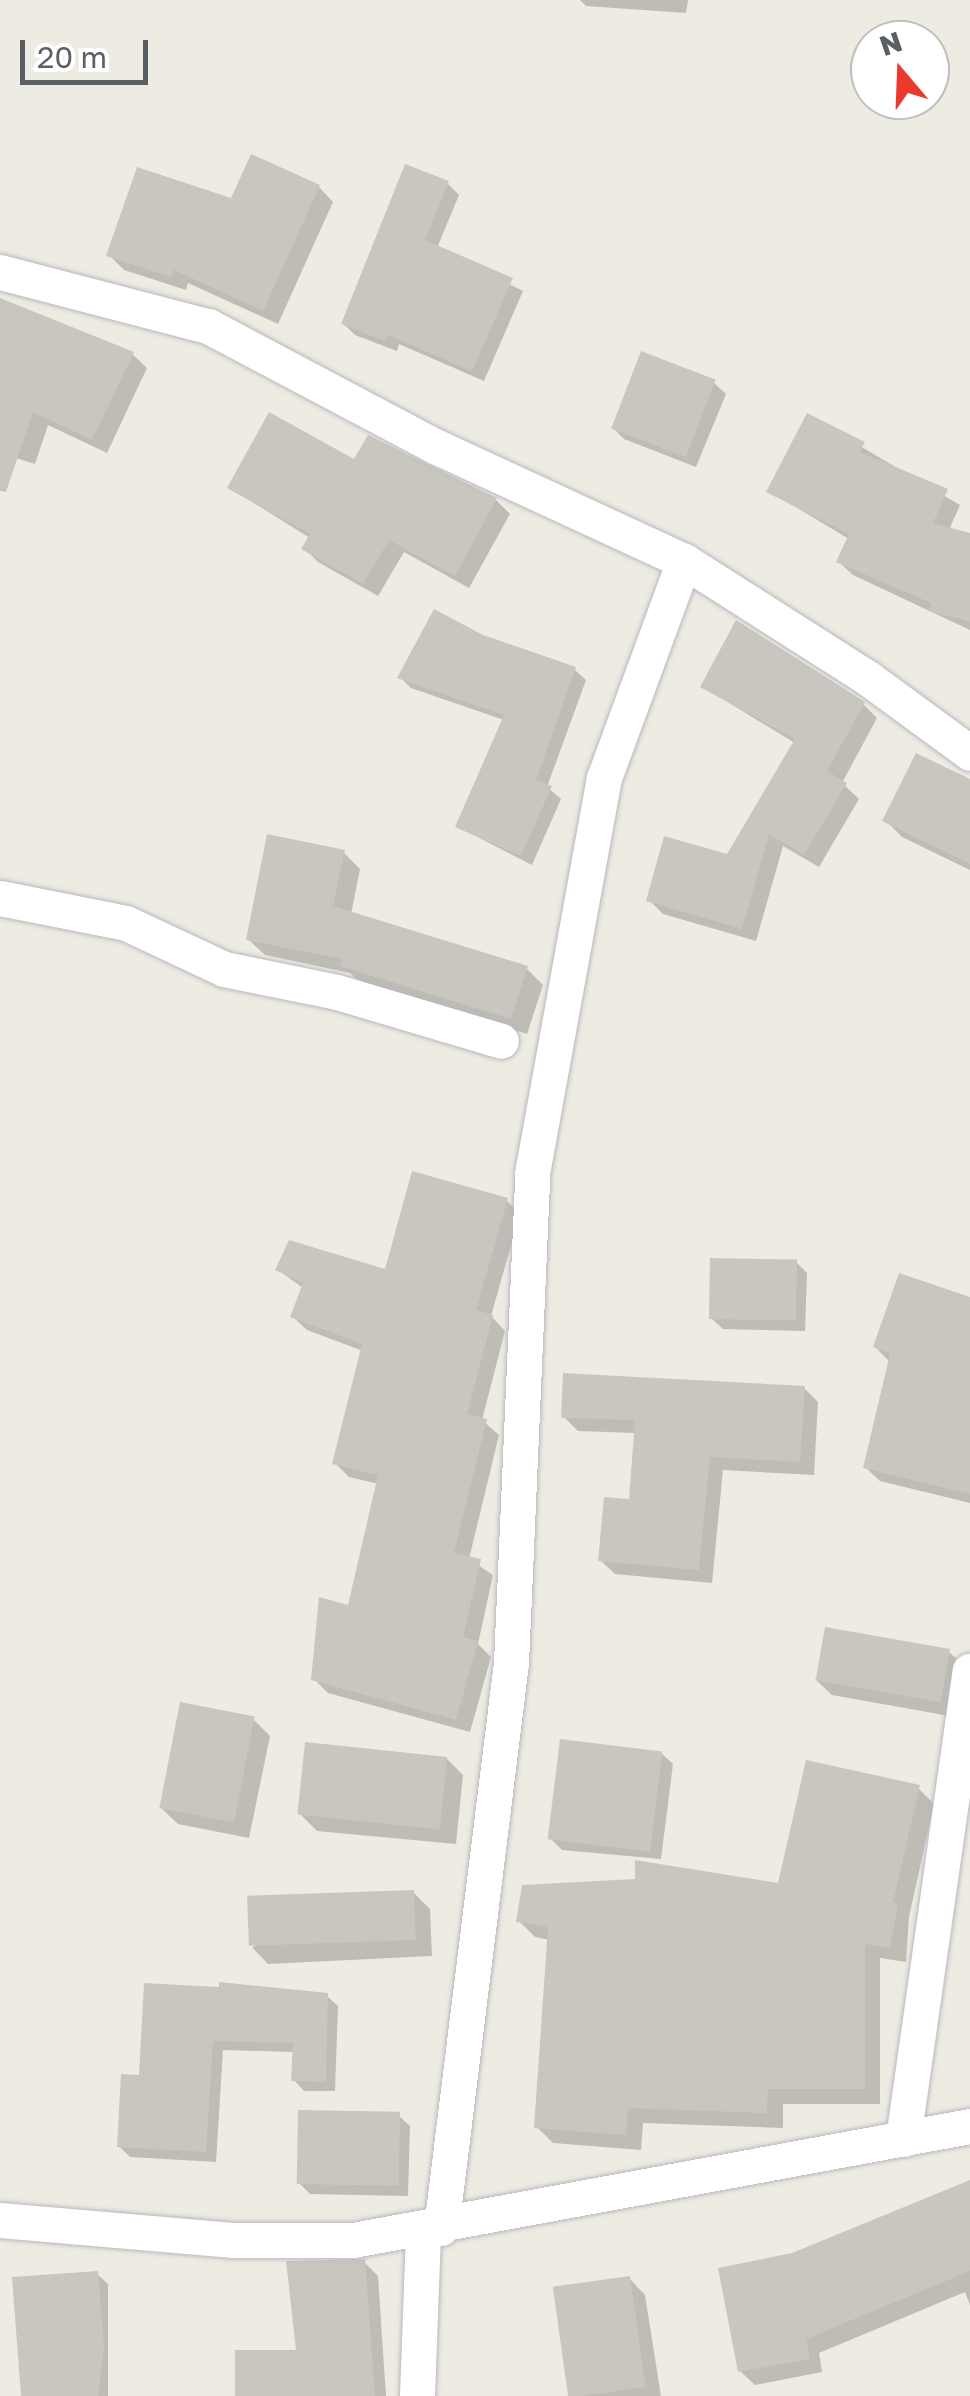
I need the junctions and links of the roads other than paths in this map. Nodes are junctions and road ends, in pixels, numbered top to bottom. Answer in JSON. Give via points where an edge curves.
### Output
{"nodes":[{"id":1,"x":0,"y":272,"type":"edge"},
{"id":2,"x":684,"y":561,"type":"junction"},
{"id":3,"x":970,"y":753,"type":"edge"},
{"id":4,"x":0,"y":898,"type":"edge"},
{"id":5,"x":501,"y":1041,"type":"dead end"},
{"id":6,"x":970,"y":1671,"type":"edge"},
{"id":7,"x":970,"y":2126,"type":"edge"},
{"id":8,"x":903,"y":2139,"type":"junction"},
{"id":9,"x":0,"y":2220,"type":"edge"},
{"id":10,"x":432,"y":2229,"type":"junction"},
{"id":11,"x":417,"y":2396,"type":"edge"}],
"edges":[{"from":1,"to":2,"type":"street","via":[[208,326],[437,446]]},
{"from":2,"to":3,"type":"street","via":[[869,679]]},
{"from":2,"to":10,"type":"street","via":[[604,778],[534,1168],[510,1663]]},
{"from":4,"to":5,"type":"street","via":[[126,923],[224,969],[338,992]]},
{"from":6,"to":8,"type":"street"},
{"from":7,"to":8,"type":"street"},
{"from":8,"to":10,"type":"street"},
{"from":9,"to":10,"type":"street","via":[[233,2240],[353,2240]]},
{"from":10,"to":11,"type":"street"}]}
